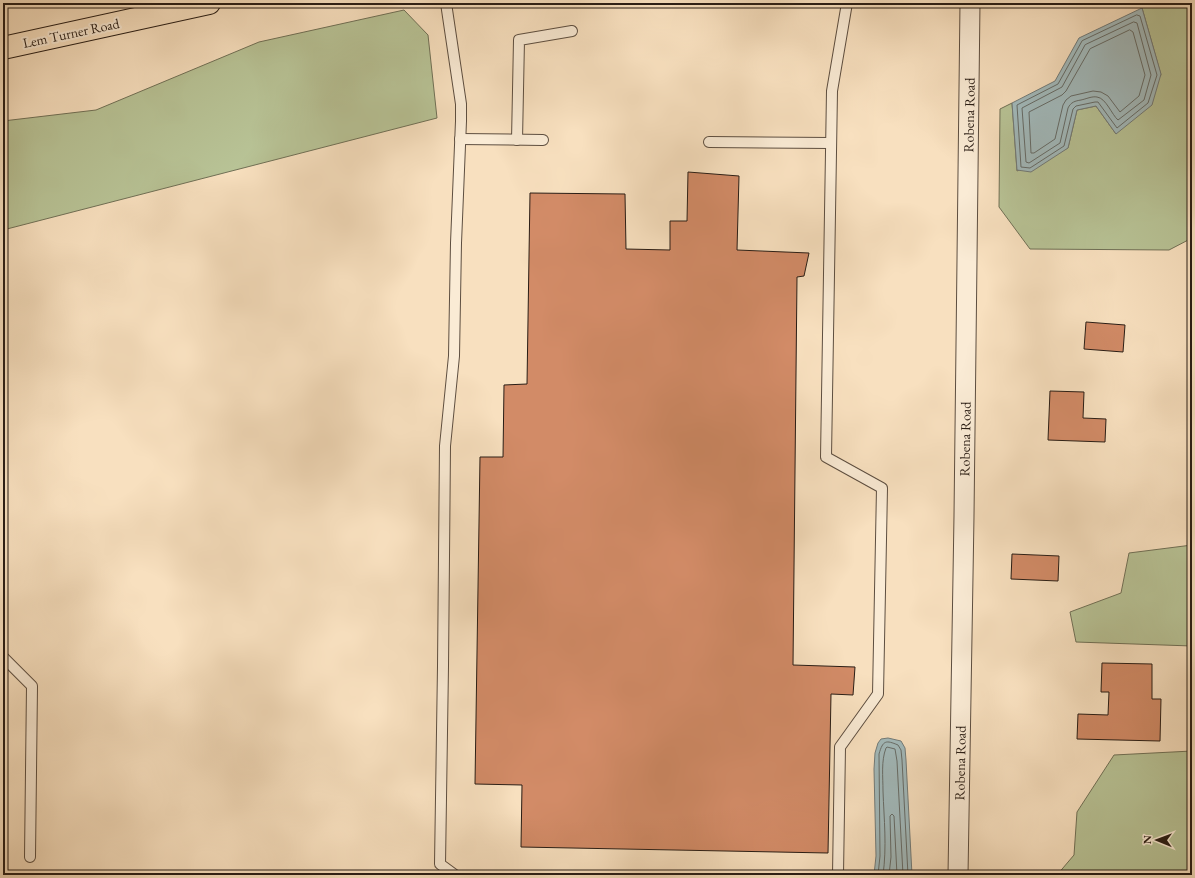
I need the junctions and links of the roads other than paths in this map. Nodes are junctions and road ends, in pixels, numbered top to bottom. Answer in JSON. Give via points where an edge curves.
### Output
{"nodes":[{"id":1,"x":209,"y":3,"type":"edge"},
{"id":2,"x":446,"y":3,"type":"edge"},
{"id":3,"x":847,"y":3,"type":"edge"},
{"id":4,"x":970,"y":3,"type":"edge"},
{"id":5,"x":572,"y":31,"type":"dead end"},
{"id":6,"x":3,"y":48,"type":"edge"},
{"id":7,"x":460,"y":139,"type":"junction"},
{"id":8,"x":517,"y":140,"type":"junction"},
{"id":9,"x":543,"y":140,"type":"dead end"},
{"id":10,"x":709,"y":142,"type":"dead end"},
{"id":11,"x":831,"y":143,"type":"junction"},
{"id":12,"x":3,"y":657,"type":"edge"},
{"id":13,"x":30,"y":857,"type":"dead end"},
{"id":14,"x":455,"y":875,"type":"edge"},
{"id":15,"x":838,"y":875,"type":"edge"},
{"id":16,"x":958,"y":875,"type":"edge"}],
"edges":[{"from":1,"to":6,"type":"main road","name":"Lem Turner Road"},
{"from":2,"to":7,"type":"lane","via":[[461,104]]},
{"from":3,"to":11,"type":"lane","via":[[832,90]]},
{"from":4,"to":16,"type":"street","name":"Robena Road"},
{"from":5,"to":8,"type":"lane","via":[[519,40]]},
{"from":7,"to":8,"type":"lane"},
{"from":7,"to":14,"type":"lane","via":[[454,356],[445,446],[440,826],[440,864]]},
{"from":8,"to":9,"type":"lane"},
{"from":10,"to":11,"type":"lane"},
{"from":11,"to":15,"type":"lane","via":[[826,457],[882,488],[878,694],[840,746]]},
{"from":12,"to":13,"type":"lane","via":[[32,686]]}]}
